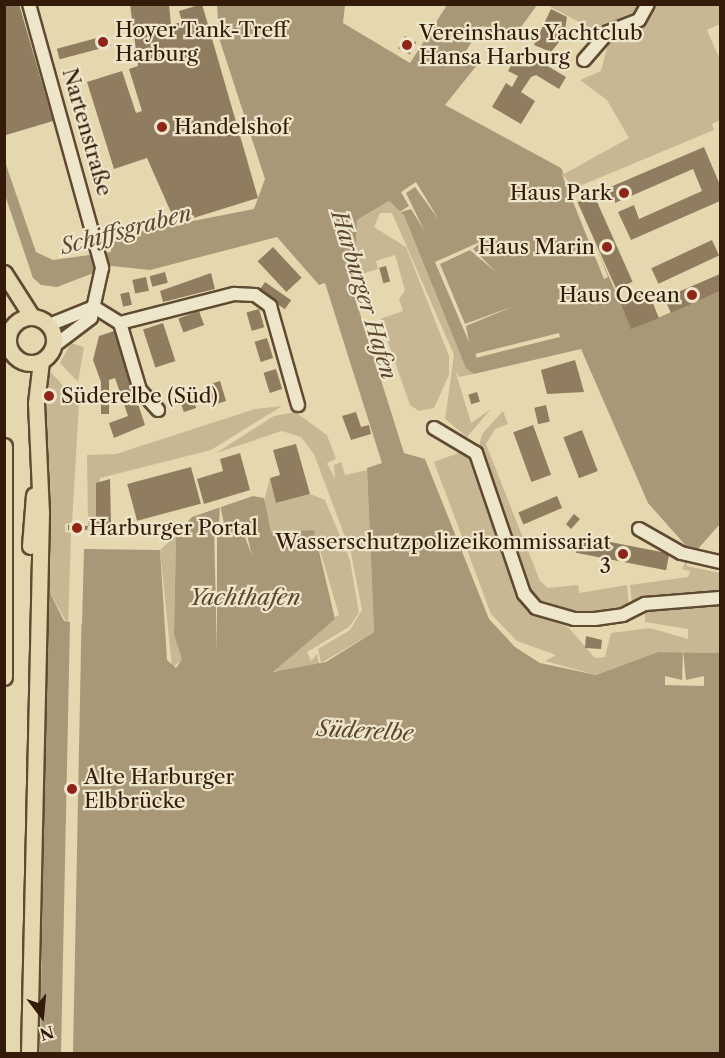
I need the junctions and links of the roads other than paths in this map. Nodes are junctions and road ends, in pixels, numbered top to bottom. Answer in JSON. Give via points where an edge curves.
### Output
{"nodes":[{"id":1,"x":29,"y":4,"type":"edge"},
{"id":2,"x":648,"y":4,"type":"edge"},
{"id":3,"x":584,"y":60,"type":"dead end"},
{"id":4,"x":5,"y":274,"type":"edge"},
{"id":5,"x":94,"y":306,"type":"junction"},
{"id":6,"x":32,"y":317,"type":"junction"},
{"id":7,"x":120,"y":323,"type":"junction"},
{"id":8,"x":49,"y":325,"type":"junction"},
{"id":9,"x":10,"y":344,"type":"edge"},
{"id":10,"x":54,"y":346,"type":"junction"},
{"id":11,"x":41,"y":361,"type":"junction"},
{"id":12,"x":36,"y":403,"type":"junction"},
{"id":13,"x":298,"y":405,"type":"dead end"},
{"id":14,"x":158,"y":410,"type":"dead end"},
{"id":15,"x":434,"y":428,"type":"dead end"},
{"id":16,"x":4,"y":447,"type":"edge"},
{"id":17,"x":36,"y":514,"type":"junction"},
{"id":18,"x":639,"y":529,"type":"dead end"},
{"id":19,"x":720,"y":562,"type":"edge"},
{"id":20,"x":720,"y":598,"type":"edge"},
{"id":21,"x":4,"y":677,"type":"edge"},
{"id":22,"x":21,"y":1053,"type":"edge"},
{"id":23,"x":29,"y":1053,"type":"edge"}],
"edges":[{"from":1,"to":5,"type":"street","name":"Nartenstraße","via":[[101,255]]},
{"from":2,"to":3,"type":"street","via":[[639,20],[608,32]]},
{"from":4,"to":6,"type":"main road"},
{"from":4,"to":9,"type":"main road"},
{"from":5,"to":7,"type":"street"},
{"from":5,"to":8,"type":"street"},
{"from":5,"to":10,"type":"street","name":"Nartenstraße","via":[[85,324]]},
{"from":6,"to":8,"type":"main road"},
{"from":6,"to":9,"type":"main road"},
{"from":7,"to":13,"type":"street","via":[[234,294],[255,295],[270,306]]},
{"from":7,"to":14,"type":"street","via":[[140,390]]},
{"from":8,"to":10,"type":"main road"},
{"from":9,"to":11,"type":"main road"},
{"from":9,"to":12,"type":"main road"},
{"from":10,"to":11,"type":"main road"},
{"from":11,"to":12,"type":"main road"},
{"from":12,"to":17,"type":"main road"},
{"from":15,"to":20,"type":"street","via":[[476,453],[525,594],[536,608],[574,619],[595,619],[623,615],[645,604]]},
{"from":16,"to":21,"type":"highway"},
{"from":17,"to":22,"type":"main road"},
{"from":17,"to":23,"type":"main road"},
{"from":18,"to":19,"type":"street","via":[[681,553]]}]}
